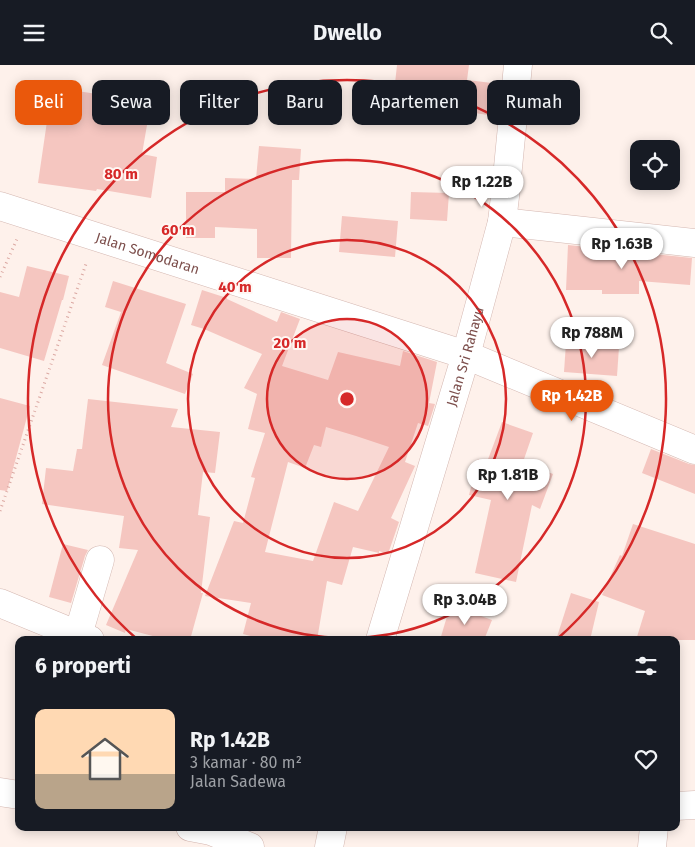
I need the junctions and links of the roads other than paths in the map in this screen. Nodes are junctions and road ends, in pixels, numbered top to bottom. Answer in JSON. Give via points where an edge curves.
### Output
{"nodes":[{"id":1,"x":518,"y":65,"type":"edge"},
{"id":2,"x":0,"y":206,"type":"edge"},
{"id":3,"x":502,"y":222,"type":"junction"},
{"id":4,"x":695,"y":243,"type":"edge"},
{"id":5,"x":466,"y":355,"type":"junction"},
{"id":6,"x":695,"y":450,"type":"edge"},
{"id":7,"x":100,"y":560,"type":"dead end"},
{"id":8,"x":0,"y":603,"type":"edge"},
{"id":9,"x":82,"y":636,"type":"edge"},
{"id":10,"x":84,"y":636,"type":"edge"},
{"id":11,"x":381,"y":636,"type":"edge"},
{"id":12,"x":0,"y":792,"type":"edge"},
{"id":13,"x":15,"y":794,"type":"edge"},
{"id":14,"x":695,"y":805,"type":"edge"},
{"id":15,"x":680,"y":806,"type":"edge"},
{"id":16,"x":210,"y":831,"type":"edge"},
{"id":17,"x":332,"y":831,"type":"edge"},
{"id":18,"x":654,"y":831,"type":"edge"},
{"id":19,"x":250,"y":847,"type":"edge"},
{"id":20,"x":329,"y":847,"type":"edge"},
{"id":21,"x":652,"y":847,"type":"edge"}],
"edges":[{"from":1,"to":3,"type":"street","name":"Jalan Sri Rahayu"},
{"from":2,"to":5,"type":"street","name":"Jalan Somodaran"},
{"from":3,"to":4,"type":"street"},
{"from":3,"to":5,"type":"street","name":"Jalan Sri Rahayu"},
{"from":5,"to":6,"type":"street","name":"Jalan Somodaran"},
{"from":5,"to":11,"type":"street","name":"Jalan Sri Rahayu"},
{"from":7,"to":10,"type":"street"},
{"from":8,"to":9,"type":"street"},
{"from":12,"to":13,"type":"street"},
{"from":14,"to":15,"type":"street"},
{"from":16,"to":19,"type":"street"},
{"from":17,"to":20,"type":"street"},
{"from":18,"to":21,"type":"street"}]}
